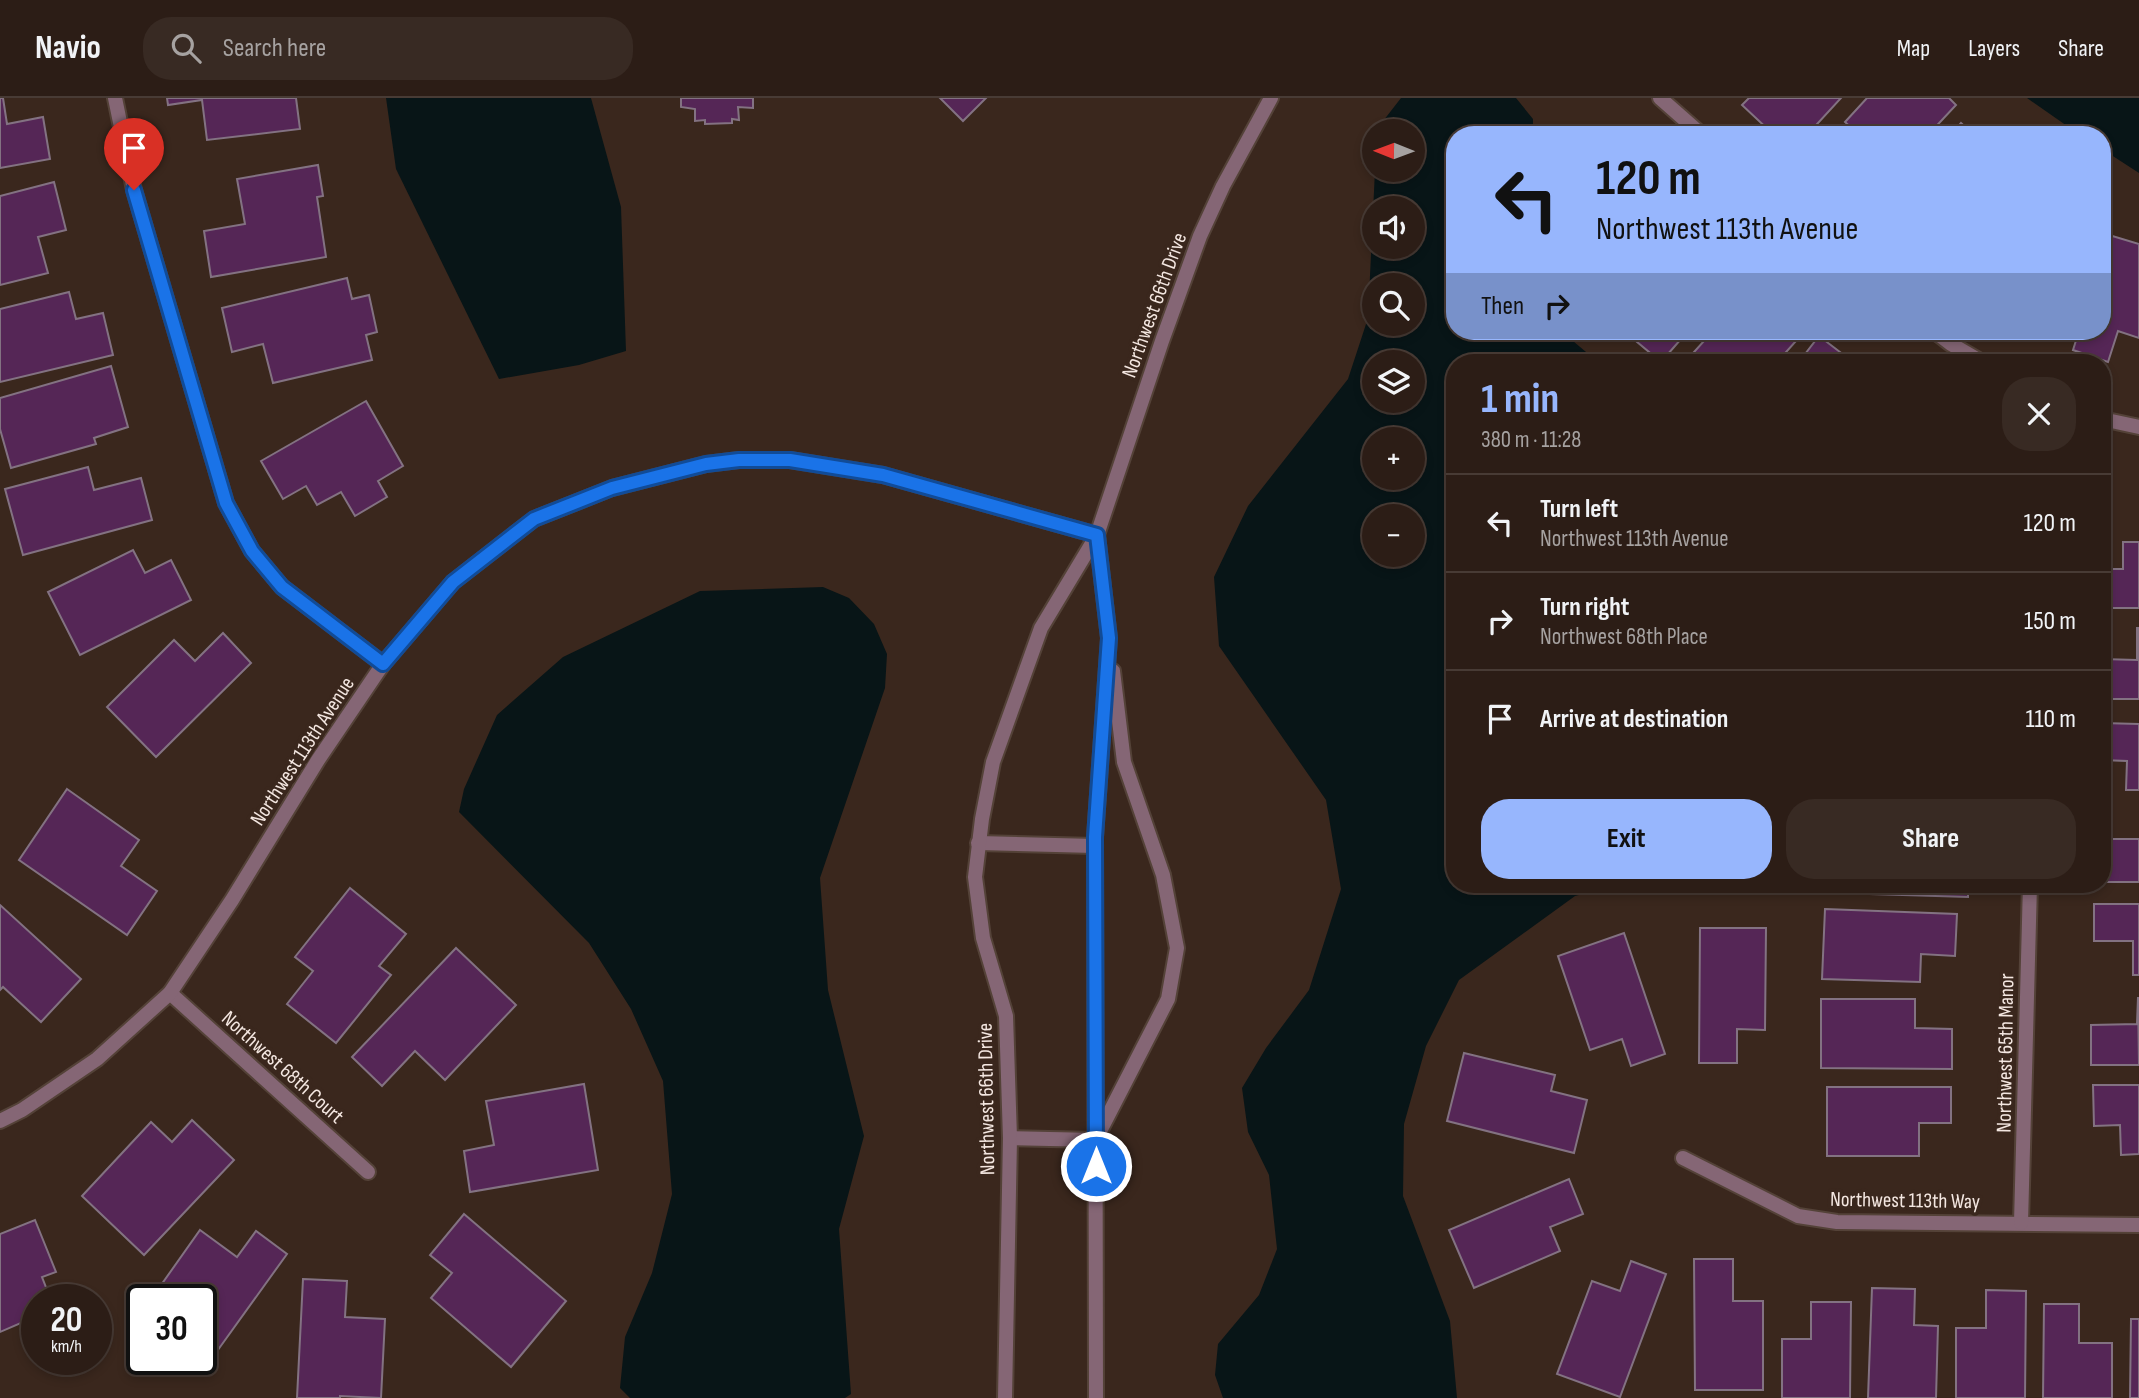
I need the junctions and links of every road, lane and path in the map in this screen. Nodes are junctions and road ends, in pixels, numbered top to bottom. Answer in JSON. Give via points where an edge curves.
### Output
{"nodes":[{"id":1,"x":115,"y":98,"type":"edge"},
{"id":2,"x":1270,"y":98,"type":"edge"},
{"id":3,"x":1660,"y":98,"type":"edge"},
{"id":4,"x":1692,"y":126,"type":"edge"},
{"id":5,"x":1946,"y":340,"type":"edge"},
{"id":6,"x":1968,"y":354,"type":"edge"},
{"id":7,"x":2111,"y":421,"type":"edge"},
{"id":8,"x":2139,"y":427,"type":"edge"},
{"id":9,"x":1097,"y":535,"type":"junction"},
{"id":10,"x":1109,"y":638,"type":"junction"},
{"id":11,"x":383,"y":664,"type":"junction"},
{"id":12,"x":978,"y":843,"type":"junction"},
{"id":13,"x":1095,"y":846,"type":"junction"},
{"id":14,"x":2030,"y":893,"type":"edge"},
{"id":15,"x":170,"y":993,"type":"junction"},
{"id":16,"x":0,"y":1122,"type":"edge"},
{"id":17,"x":1010,"y":1138,"type":"junction"},
{"id":18,"x":1096,"y":1140,"type":"junction"},
{"id":19,"x":1683,"y":1158,"type":"dead end"},
{"id":20,"x":368,"y":1172,"type":"dead end"},
{"id":21,"x":2021,"y":1223,"type":"junction"},
{"id":22,"x":2139,"y":1225,"type":"edge"},
{"id":23,"x":1005,"y":1398,"type":"edge"},
{"id":24,"x":1096,"y":1398,"type":"edge"}],
"edges":[{"from":1,"to":11,"type":"street","via":[[134,190],[226,503],[252,551],[282,587]]},
{"from":2,"to":9,"type":"street","name":"Northwest 66th Drive","via":[[1200,236]]},
{"from":3,"to":4,"type":"street"},
{"from":5,"to":6,"type":"street"},
{"from":7,"to":8,"type":"street"},
{"from":9,"to":10,"type":"street","name":"Northwest 66th Drive"},
{"from":9,"to":11,"type":"street","name":"Northwest 113th Avenue","via":[[883,475],[790,460],[706,464],[612,488],[534,519],[453,582]]},
{"from":9,"to":12,"type":"street","name":"Northwest 66th Drive","via":[[1041,628],[993,762]]},
{"from":10,"to":13,"type":"street","name":"Northwest 66th Drive"},
{"from":10,"to":18,"type":"street","name":"Northwest 66th Drive","via":[[1124,762],[1163,875],[1177,948],[1168,999]]},
{"from":11,"to":15,"type":"street","name":"Northwest 113th Avenue"},
{"from":12,"to":13,"type":"street"},
{"from":12,"to":17,"type":"street","name":"Northwest 66th Drive","via":[[975,877],[983,938],[1006,1016]]},
{"from":13,"to":18,"type":"street","name":"Northwest 66th Drive"},
{"from":14,"to":21,"type":"street","name":"Northwest 65th Manor"},
{"from":15,"to":16,"type":"street","name":"Northwest 113th Avenue","via":[[97,1059]]},
{"from":15,"to":20,"type":"street","name":"Northwest 68th Court"},
{"from":17,"to":18,"type":"street"},
{"from":17,"to":23,"type":"street","name":"Northwest 66th Drive"},
{"from":18,"to":24,"type":"street","name":"Northwest 66th Drive"},
{"from":19,"to":21,"type":"street","name":"Northwest 113th Way","via":[[1798,1216],[1836,1222]]},
{"from":21,"to":22,"type":"street","name":"Northwest 113th Way"}]}
